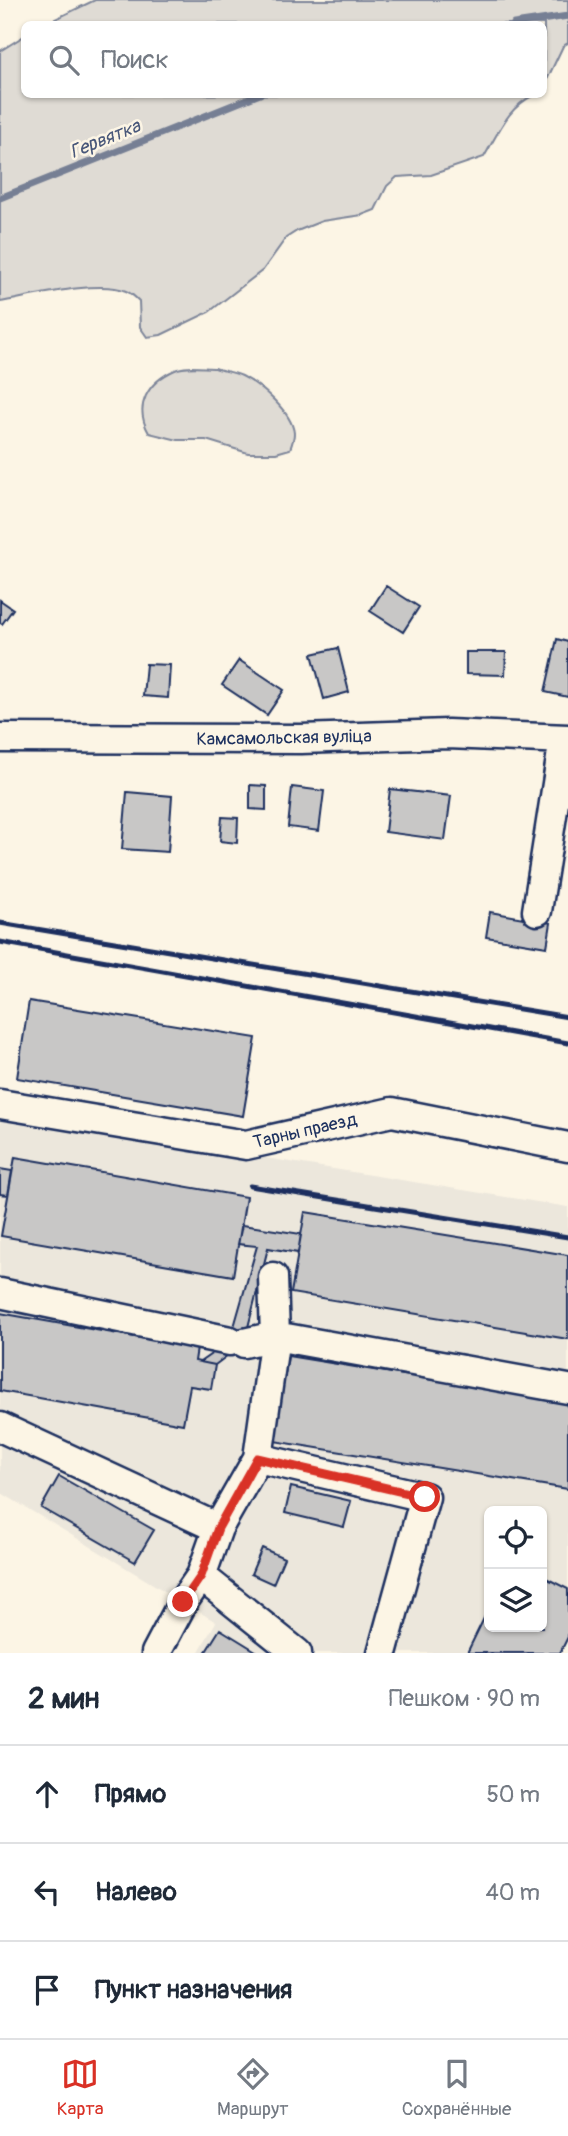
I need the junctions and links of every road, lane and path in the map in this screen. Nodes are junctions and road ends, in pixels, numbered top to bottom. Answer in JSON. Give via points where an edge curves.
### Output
{"nodes":[{"id":1,"x":0,"y":738,"type":"edge"},
{"id":2,"x":566,"y":739,"type":"edge"},
{"id":3,"x":537,"y":911,"type":"dead end"},
{"id":4,"x":0,"y":1104,"type":"edge"},
{"id":5,"x":568,"y":1146,"type":"edge"},
{"id":6,"x":273,"y":1277,"type":"dead end"},
{"id":7,"x":0,"y":1293,"type":"edge"},
{"id":8,"x":275,"y":1336,"type":"junction"},
{"id":9,"x":568,"y":1389,"type":"edge"},
{"id":10,"x":0,"y":1427,"type":"edge"},
{"id":11,"x":257,"y":1458,"type":"junction"},
{"id":12,"x":218,"y":1528,"type":"junction"},
{"id":13,"x":201,"y":1576,"type":"junction"},
{"id":14,"x":156,"y":1653,"type":"edge"},
{"id":15,"x":297,"y":1653,"type":"edge"},
{"id":16,"x":382,"y":1653,"type":"edge"}],
"edges":[{"from":1,"to":2,"type":"street","name":"Камсамольская вуліца","via":[[301,739],[448,734]]},
{"from":2,"to":3,"type":"street"},
{"from":4,"to":5,"type":"street","name":"Тарны праезд","via":[[246,1145],[392,1112]]},
{"from":6,"to":8,"type":"street"},
{"from":7,"to":8,"type":"street","via":[[237,1342]]},
{"from":8,"to":9,"type":"street"},
{"from":8,"to":11,"type":"street"},
{"from":10,"to":12,"type":"street"},
{"from":11,"to":12,"type":"street"},
{"from":11,"to":16,"type":"street","via":[[425,1497]]},
{"from":12,"to":13,"type":"street"},
{"from":13,"to":14,"type":"street"},
{"from":13,"to":15,"type":"street"}]}
